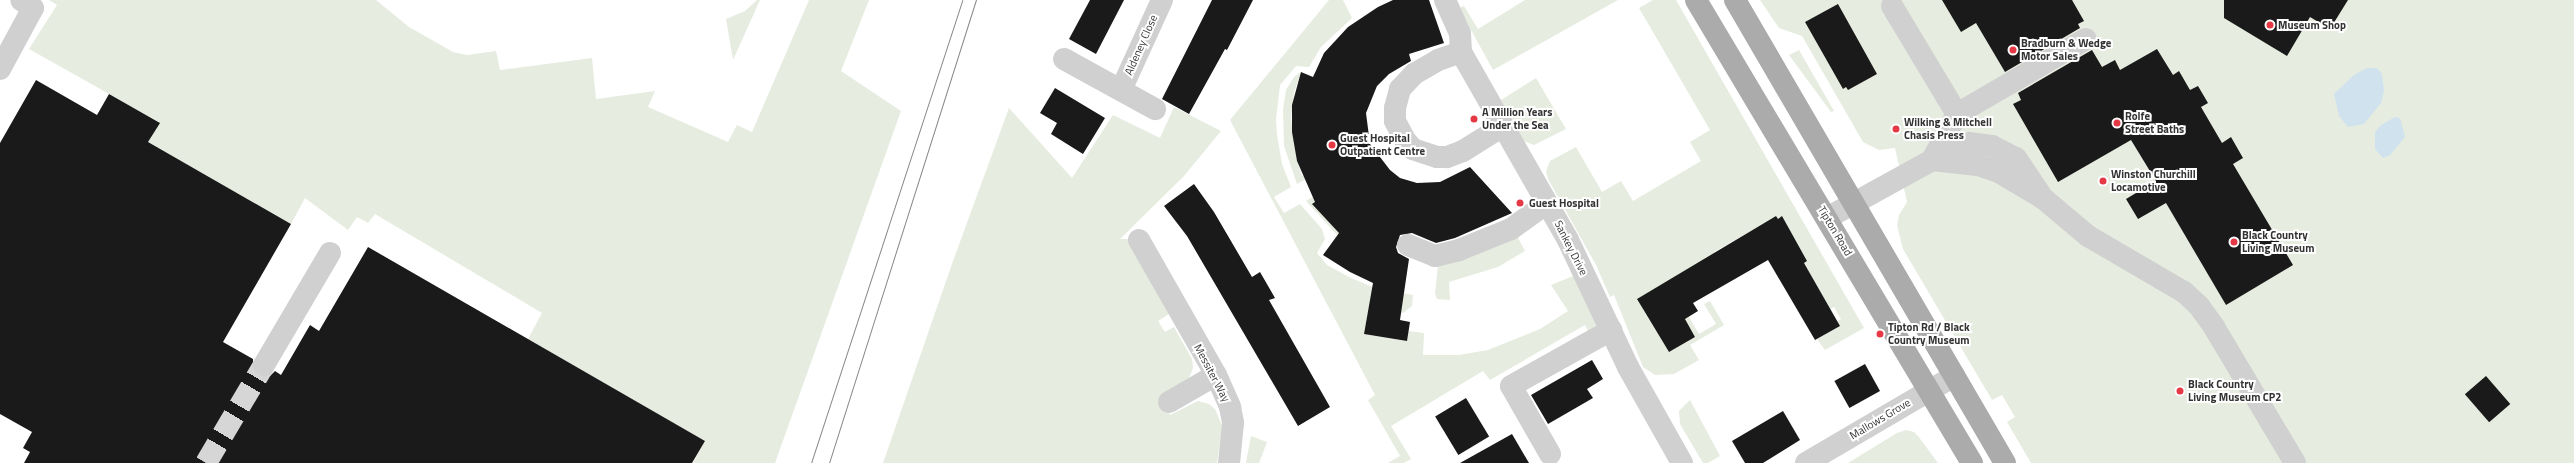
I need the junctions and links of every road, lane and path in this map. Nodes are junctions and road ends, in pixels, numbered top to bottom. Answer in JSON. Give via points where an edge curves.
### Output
{"nodes":[{"id":1,"x":21,"y":0,"type":"edge"},
{"id":2,"x":1162,"y":0,"type":"edge"},
{"id":3,"x":1445,"y":0,"type":"edge"},
{"id":4,"x":1696,"y":0,"type":"edge"},
{"id":5,"x":1742,"y":6,"type":"edge"},
{"id":6,"x":1892,"y":6,"type":"dead end"},
{"id":7,"x":2086,"y":39,"type":"dead end"},
{"id":8,"x":1461,"y":52,"type":"junction"},
{"id":9,"x":1064,"y":59,"type":"dead end"},
{"id":10,"x":0,"y":69,"type":"edge"},
{"id":11,"x":1121,"y":90,"type":"junction"},
{"id":12,"x":1155,"y":109,"type":"dead end"},
{"id":13,"x":1957,"y":114,"type":"junction"},
{"id":14,"x":1503,"y":126,"type":"junction"},
{"id":15,"x":1932,"y":160,"type":"junction"},
{"id":16,"x":1547,"y":203,"type":"junction"},
{"id":17,"x":1852,"y":204,"type":"junction"},
{"id":18,"x":1827,"y":218,"type":"junction"},
{"id":19,"x":1139,"y":240,"type":"dead end"},
{"id":20,"x":1408,"y":245,"type":"dead end"},
{"id":21,"x":330,"y":252,"type":"dead end"},
{"id":22,"x":1611,"y":330,"type":"junction"},
{"id":23,"x":264,"y":365,"type":"tunnel mouth"},
{"id":24,"x":1216,"y":375,"type":"junction"},
{"id":25,"x":1954,"y":376,"type":"junction"},
{"id":26,"x":1929,"y":390,"type":"junction"},
{"id":27,"x":1169,"y":402,"type":"dead end"},
{"id":28,"x":1550,"y":454,"type":"dead end"},
{"id":29,"x":1228,"y":463,"type":"edge"},
{"id":30,"x":1682,"y":463,"type":"edge"},
{"id":31,"x":1806,"y":463,"type":"edge"},
{"id":32,"x":1972,"y":463,"type":"edge"},
{"id":33,"x":2005,"y":463,"type":"edge"},
{"id":34,"x":2295,"y":463,"type":"edge"}],
"edges":[{"from":1,"to":10,"type":"street","via":[[33,8]]},
{"from":2,"to":11,"type":"street","name":"Aldeney Close"},
{"from":3,"to":8,"type":"street","via":[[1460,33]]},
{"from":4,"to":18,"type":"main road","name":"Tipton Road"},
{"from":5,"to":17,"type":"main road"},
{"from":6,"to":13,"type":"street"},
{"from":7,"to":13,"type":"street"},
{"from":8,"to":14,"type":"street"},
{"from":8,"to":14,"type":"street","via":[[1438,60],[1414,74],[1400,89],[1395,108],[1395,121],[1402,136],[1413,150],[1447,157]]},
{"from":9,"to":11,"type":"street","name":"Aldeney Close"},
{"from":11,"to":12,"type":"street","name":"Aldeney Close"},
{"from":13,"to":15,"type":"street"},
{"from":14,"to":16,"type":"street","name":"Sankey Drive"},
{"from":15,"to":17,"type":"street"},
{"from":15,"to":34,"type":"street","via":[[1978,165],[1997,171],[2044,199],[2088,236],[2174,284],[2199,306]]},
{"from":16,"to":20,"type":"street","via":[[1511,229],[1478,244],[1435,256]]},
{"from":16,"to":22,"type":"street","name":"Sankey Drive","via":[[1580,262]]},
{"from":17,"to":18,"type":"street"},
{"from":17,"to":25,"type":"main road"},
{"from":18,"to":26,"type":"main road","name":"Tipton Road"},
{"from":19,"to":24,"type":"street","name":"Messiter Way"},
{"from":21,"to":23,"type":"street"},
{"from":22,"to":28,"type":"street","via":[[1511,386]]},
{"from":22,"to":30,"type":"street","name":"Sankey Drive","via":[[1628,367]]},
{"from":24,"to":27,"type":"street"},
{"from":24,"to":29,"type":"street","name":"Messiter Way","via":[[1230,407],[1233,423]]},
{"from":25,"to":26,"type":"street","name":"Mallows Grove"},
{"from":25,"to":33,"type":"main road"},
{"from":26,"to":31,"type":"street","name":"Mallows Grove"},
{"from":26,"to":32,"type":"main road","name":"Tipton Road"}]}
